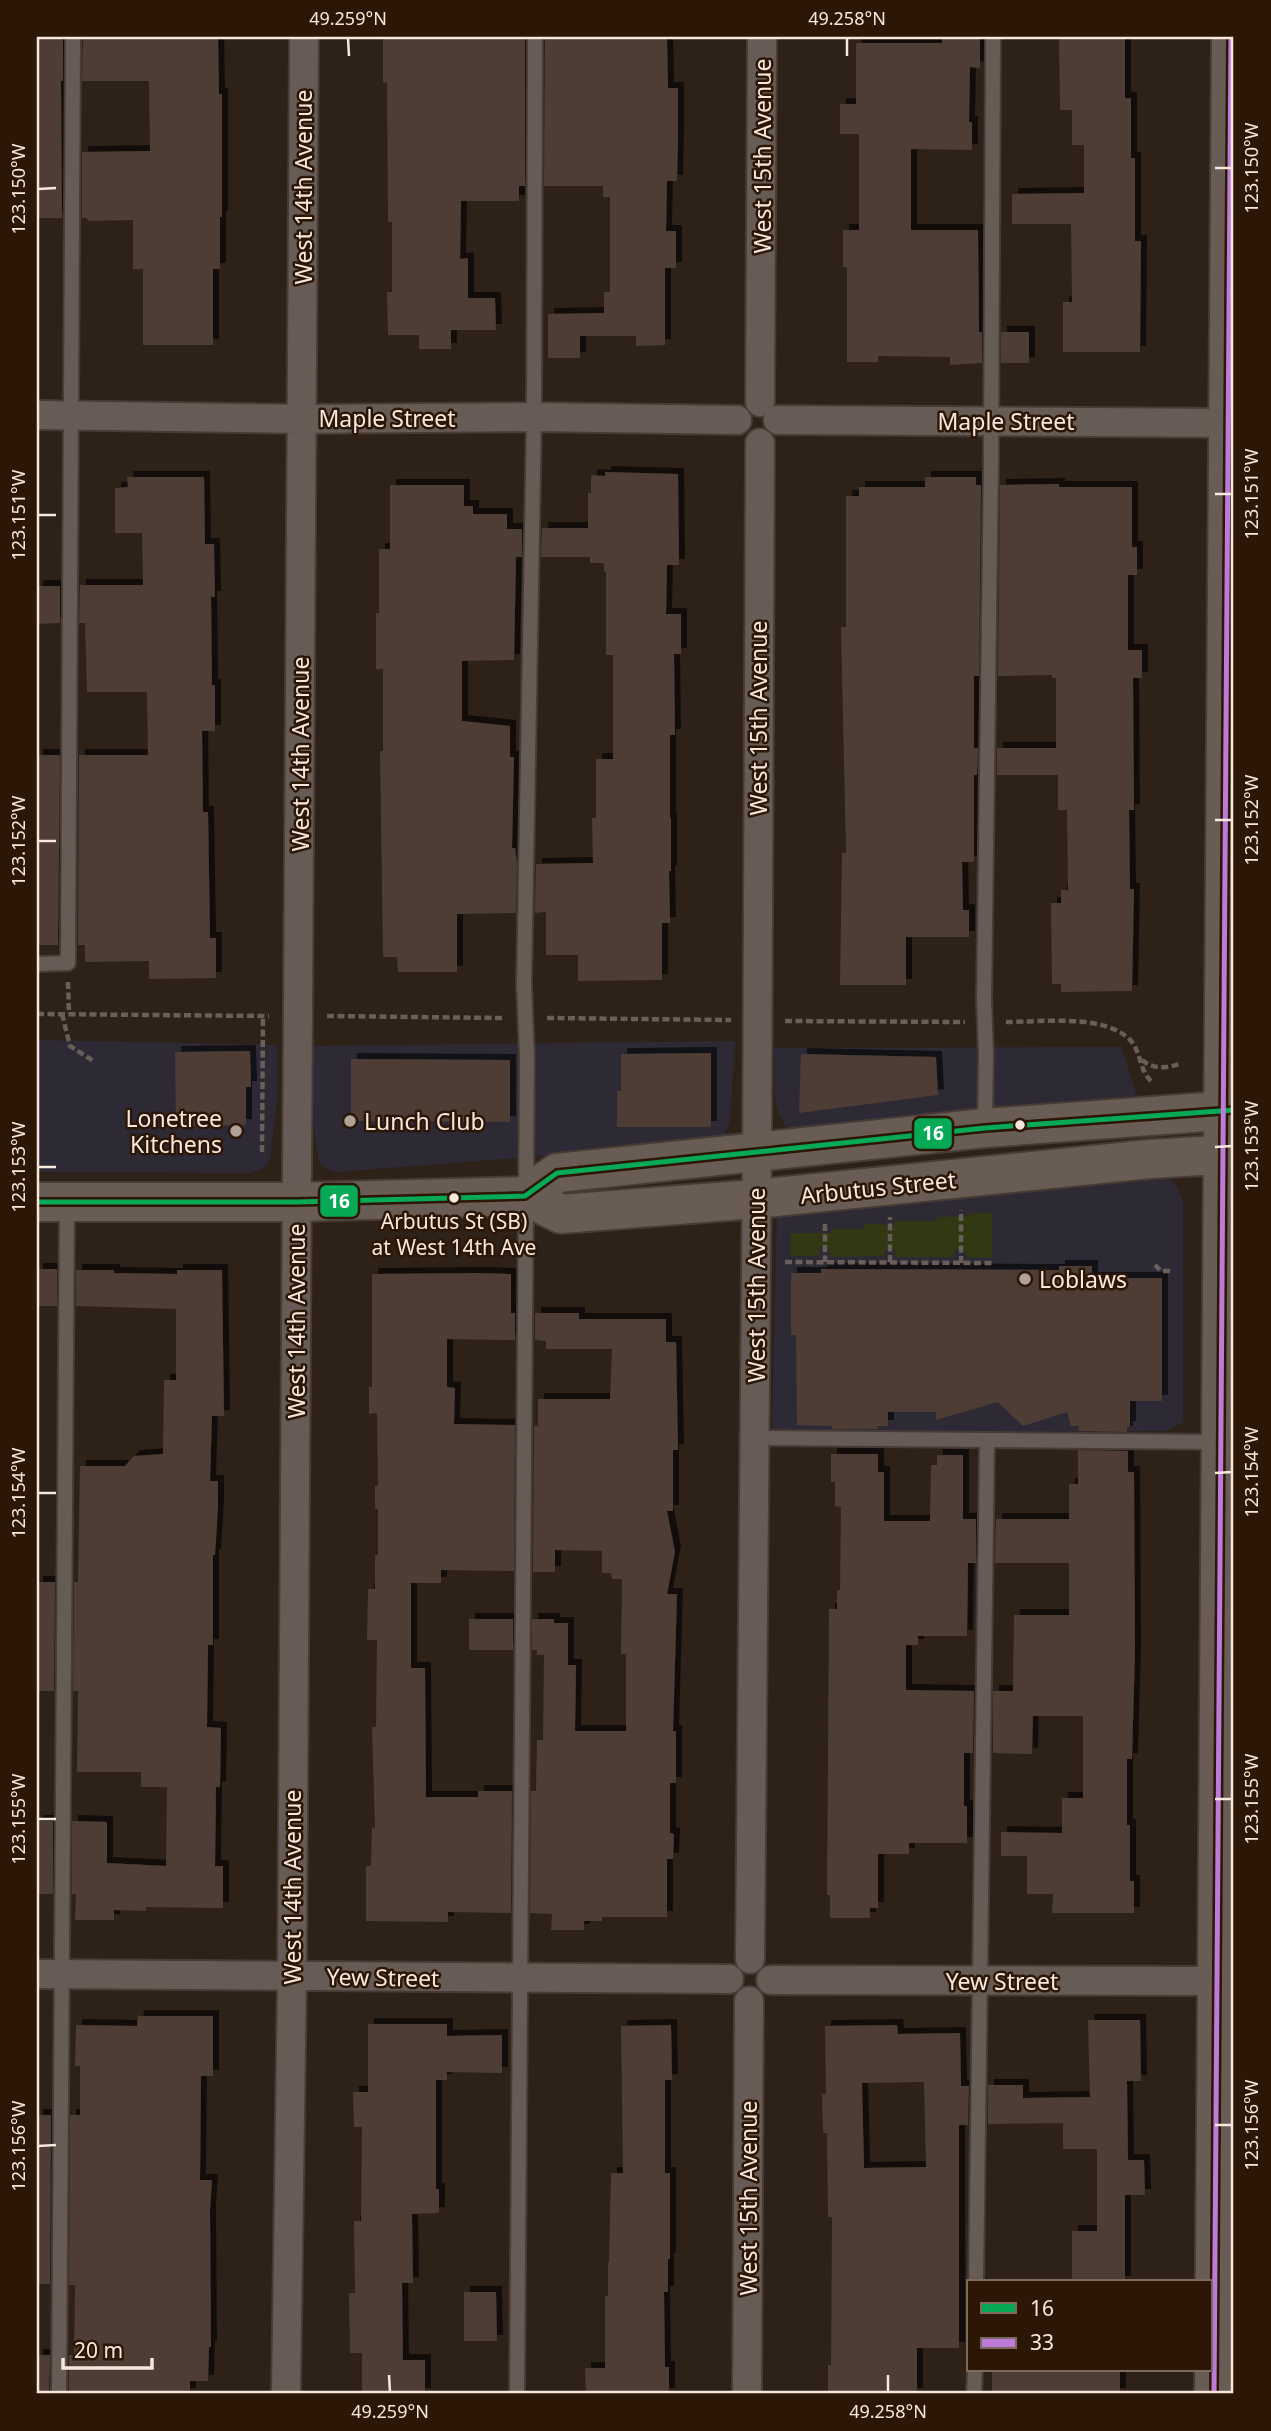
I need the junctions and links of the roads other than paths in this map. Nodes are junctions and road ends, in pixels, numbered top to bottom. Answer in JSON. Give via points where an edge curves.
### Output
{"nodes":[{"id":1,"x":73,"y":37,"type":"edge"},
{"id":2,"x":304,"y":37,"type":"edge"},
{"id":3,"x":534,"y":37,"type":"edge"},
{"id":4,"x":762,"y":37,"type":"edge"},
{"id":5,"x":993,"y":37,"type":"edge"},
{"id":6,"x":1231,"y":37,"type":"edge"},
{"id":7,"x":769,"y":411,"type":"junction"},
{"id":8,"x":37,"y":415,"type":"edge"},
{"id":9,"x":71,"y":415,"type":"junction"},
{"id":10,"x":534,"y":417,"type":"junction"},
{"id":11,"x":302,"y":419,"type":"junction"},
{"id":12,"x":737,"y":420,"type":"junction"},
{"id":13,"x":991,"y":421,"type":"junction"},
{"id":14,"x":1231,"y":423,"type":"edge"},
{"id":15,"x":760,"y":443,"type":"junction"},
{"id":16,"x":1230,"y":746,"type":"edge"},
{"id":17,"x":37,"y":964,"type":"edge"},
{"id":18,"x":1229,"y":964,"type":"edge"},
{"id":19,"x":1228,"y":1110,"type":"edge"},
{"id":20,"x":985,"y":1128,"type":"junction"},
{"id":21,"x":757,"y":1153,"type":"junction"},
{"id":22,"x":1228,"y":1154,"type":"edge"},
{"id":23,"x":525,"y":1196,"type":"junction"},
{"id":24,"x":755,"y":1199,"type":"junction"},
{"id":25,"x":52,"y":1202,"type":"edge"},
{"id":26,"x":297,"y":1202,"type":"junction"},
{"id":27,"x":1227,"y":1346,"type":"edge"},
{"id":28,"x":755,"y":1438,"type":"junction"},
{"id":29,"x":987,"y":1440,"type":"junction"},
{"id":30,"x":1220,"y":1442,"type":"junction"},
{"id":31,"x":750,"y":1959,"type":"junction"},
{"id":32,"x":50,"y":1974,"type":"edge"},
{"id":33,"x":292,"y":1976,"type":"junction"},
{"id":34,"x":520,"y":1978,"type":"junction"},
{"id":35,"x":729,"y":1979,"type":"junction"},
{"id":36,"x":771,"y":1980,"type":"junction"},
{"id":37,"x":979,"y":1981,"type":"junction"},
{"id":38,"x":1225,"y":1981,"type":"edge"},
{"id":39,"x":750,"y":2001,"type":"junction"},
{"id":40,"x":976,"y":2280,"type":"edge"},
{"id":41,"x":975,"y":2372,"type":"edge"},
{"id":42,"x":59,"y":2394,"type":"edge"},
{"id":43,"x":286,"y":2394,"type":"edge"},
{"id":44,"x":517,"y":2394,"type":"edge"},
{"id":45,"x":747,"y":2394,"type":"edge"},
{"id":46,"x":974,"y":2394,"type":"edge"},
{"id":47,"x":1214,"y":2394,"type":"edge"}],
"edges":[{"from":1,"to":9,"type":"lane"},
{"from":2,"to":11,"type":"street","name":"West 14th Avenue"},
{"from":3,"to":10,"type":"lane"},
{"from":4,"to":7,"type":"street","name":"West 15th Avenue"},
{"from":5,"to":13,"type":"lane"},
{"from":6,"to":14,"type":"main road"},
{"from":7,"to":12,"type":"street","via":[[747,404]]},
{"from":7,"to":13,"type":"street","name":"Maple Street"},
{"from":7,"to":15,"type":"street","via":[[778,427],[772,438]]},
{"from":8,"to":9,"type":"street","name":"Maple Street"},
{"from":9,"to":11,"type":"street","name":"Maple Street"},
{"from":9,"to":17,"type":"lane","via":[[68,963]]},
{"from":10,"to":11,"type":"street","name":"Maple Street"},
{"from":10,"to":12,"type":"street","name":"Maple Street"},
{"from":10,"to":23,"type":"lane"},
{"from":11,"to":26,"type":"street","name":"West 14th Avenue"},
{"from":12,"to":15,"type":"street","via":[[743,437]]},
{"from":13,"to":14,"type":"street","name":"Maple Street"},
{"from":13,"to":20,"type":"lane"},
{"from":14,"to":16,"type":"main road"},
{"from":15,"to":21,"type":"street","name":"West 15th Avenue"},
{"from":16,"to":18,"type":"main road"},
{"from":18,"to":19,"type":"main road"},
{"from":19,"to":20,"type":"main road","name":"Arbutus Street"},
{"from":19,"to":22,"type":"main road"},
{"from":20,"to":21,"type":"main road","name":"Arbutus Street"},
{"from":21,"to":23,"type":"main road","name":"Arbutus Street","via":[[557,1173]]},
{"from":21,"to":24,"type":"street","name":"West 15th Avenue"},
{"from":22,"to":24,"type":"main road","name":"Arbutus Street"},
{"from":22,"to":27,"type":"main road"},
{"from":23,"to":24,"type":"main road","name":"Arbutus Street","via":[[561,1214]]},
{"from":23,"to":26,"type":"main road","name":"Arbutus Street"},
{"from":23,"to":34,"type":"lane"},
{"from":24,"to":28,"type":"street","name":"West 15th Avenue"},
{"from":25,"to":26,"type":"main road","name":"Arbutus Street"},
{"from":25,"to":32,"type":"lane"},
{"from":26,"to":33,"type":"street","name":"West 14th Avenue"},
{"from":27,"to":30,"type":"main road"},
{"from":28,"to":29,"type":"lane"},
{"from":28,"to":31,"type":"street","name":"West 15th Avenue"},
{"from":29,"to":30,"type":"lane"},
{"from":29,"to":37,"type":"lane"},
{"from":30,"to":38,"type":"main road"},
{"from":31,"to":35,"type":"street","via":[[733,1967]]},
{"from":31,"to":36,"type":"street","via":[[762,1964]]},
{"from":32,"to":33,"type":"street","name":"Yew Street"},
{"from":32,"to":42,"type":"lane"},
{"from":33,"to":34,"type":"street","name":"Yew Street"},
{"from":33,"to":43,"type":"street","name":"West 14th Avenue"},
{"from":34,"to":35,"type":"street","name":"Yew Street"},
{"from":34,"to":44,"type":"lane"},
{"from":35,"to":39,"type":"street","via":[[732,1992]]},
{"from":36,"to":37,"type":"street","name":"Yew Street"},
{"from":36,"to":39,"type":"street","via":[[762,1997]]},
{"from":37,"to":38,"type":"street","name":"Yew Street"},
{"from":37,"to":40,"type":"lane"},
{"from":38,"to":47,"type":"main road"},
{"from":39,"to":45,"type":"street","name":"West 15th Avenue"},
{"from":41,"to":46,"type":"lane"}]}
